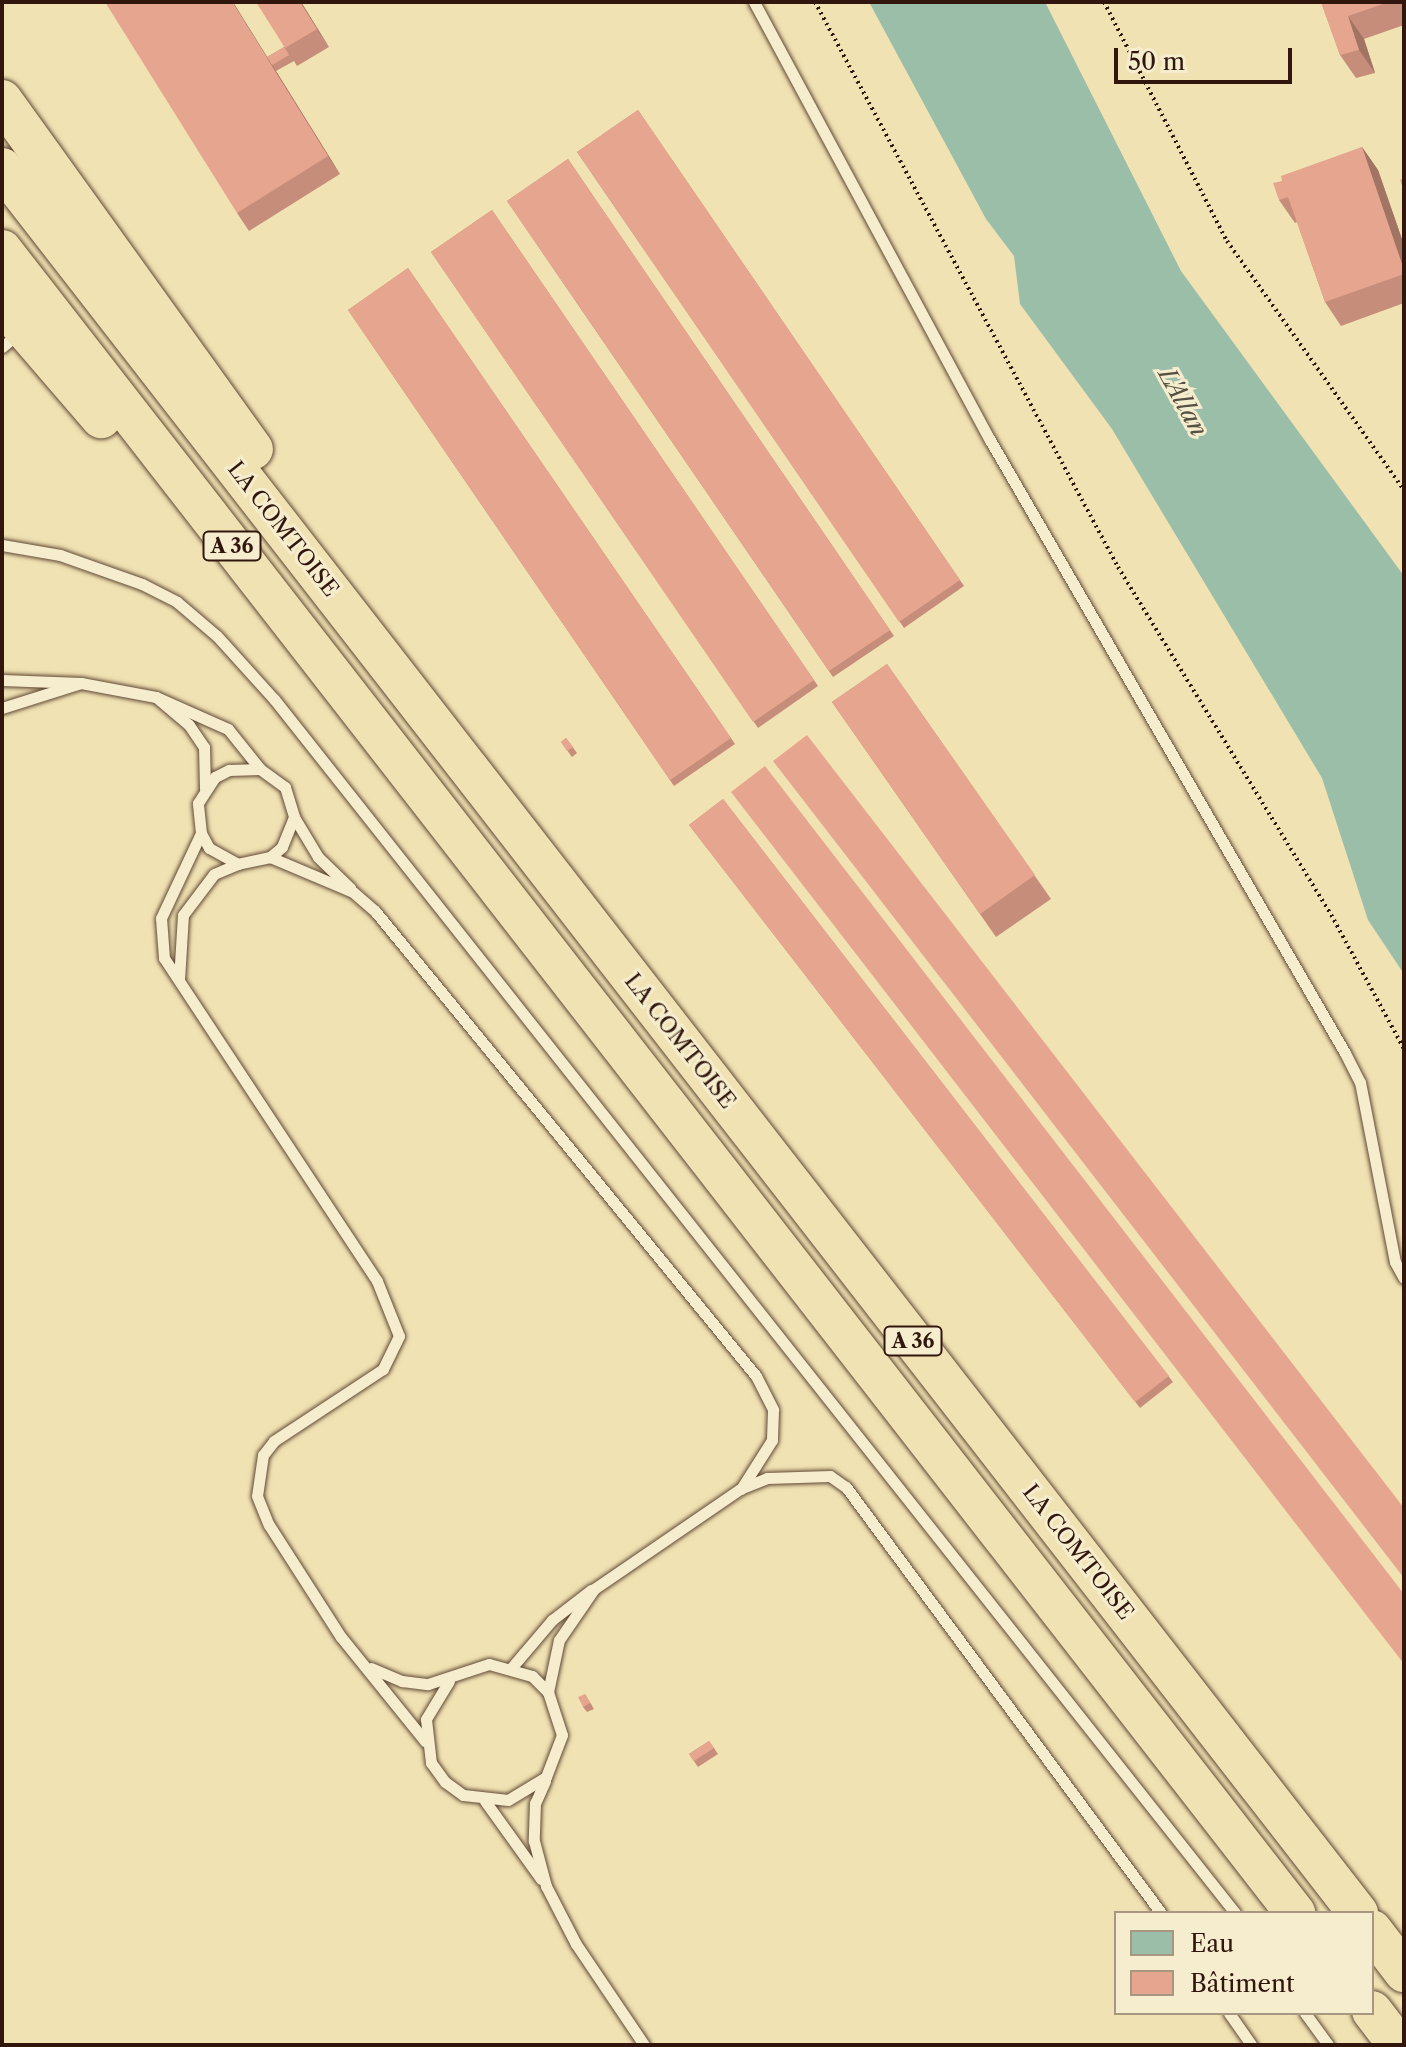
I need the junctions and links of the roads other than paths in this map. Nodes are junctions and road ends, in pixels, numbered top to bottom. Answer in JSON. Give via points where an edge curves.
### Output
{"nodes":[{"id":1,"x":754,"y":2,"type":"edge"},
{"id":2,"x":2,"y":100,"type":"edge"},
{"id":3,"x":2,"y":168,"type":"edge"},
{"id":4,"x":2,"y":250,"type":"edge"},
{"id":5,"x":9,"y":326,"type":"edge"},
{"id":6,"x":2,"y":545,"type":"edge"},
{"id":7,"x":2,"y":680,"type":"edge"},
{"id":8,"x":81,"y":683,"type":"junction"},
{"id":9,"x":156,"y":697,"type":"junction"},
{"id":10,"x":2,"y":708,"type":"edge"},
{"id":11,"x":433,"y":723,"type":"junction"},
{"id":12,"x":260,"y":769,"type":"junction"},
{"id":13,"x":205,"y":789,"type":"junction"},
{"id":14,"x":294,"y":817,"type":"junction"},
{"id":15,"x":201,"y":833,"type":"junction"},
{"id":16,"x":462,"y":842,"type":"junction"},
{"id":17,"x":270,"y":857,"type":"junction"},
{"id":18,"x":238,"y":864,"type":"junction"},
{"id":19,"x":353,"y":892,"type":"junction"},
{"id":20,"x":179,"y":984,"type":"junction"},
{"id":21,"x":1404,"y":1278,"type":"edge"},
{"id":22,"x":740,"y":1489,"type":"junction"},
{"id":23,"x":594,"y":1589,"type":"junction"},
{"id":24,"x":363,"y":1664,"type":"junction"},
{"id":25,"x":512,"y":1667,"type":"junction"},
{"id":26,"x":449,"y":1681,"type":"junction"},
{"id":27,"x":548,"y":1692,"type":"junction"},
{"id":28,"x":425,"y":1741,"type":"junction"},
{"id":29,"x":546,"y":1777,"type":"junction"},
{"id":30,"x":485,"y":1801,"type":"junction"},
{"id":31,"x":546,"y":1886,"type":"junction"},
{"id":32,"x":1160,"y":1911,"type":"edge"},
{"id":33,"x":1233,"y":1911,"type":"edge"},
{"id":34,"x":1293,"y":1911,"type":"edge"},
{"id":35,"x":1356,"y":1911,"type":"edge"},
{"id":36,"x":1374,"y":1933,"type":"edge"},
{"id":37,"x":1404,"y":1972,"type":"edge"},
{"id":38,"x":1374,"y":2014,"type":"edge"},
{"id":39,"x":1230,"y":2015,"type":"edge"},
{"id":40,"x":1306,"y":2015,"type":"edge"},
{"id":41,"x":644,"y":2045,"type":"edge"},
{"id":42,"x":1251,"y":2045,"type":"edge"},
{"id":43,"x":1328,"y":2045,"type":"edge"},
{"id":44,"x":1398,"y":2045,"type":"edge"}],
"edges":[{"from":1,"to":21,"type":"lane","via":[[990,440],[1360,1082],[1395,1262]]},
{"from":2,"to":11,"type":"highway","via":[[259,458]]},
{"from":3,"to":11,"type":"highway","name":"LA COMTOISE","number":"A 36"},
{"from":4,"to":16,"type":"highway","number":"A 36"},
{"from":5,"to":16,"type":"highway"},
{"from":6,"to":33,"type":"lane","via":[[60,555],[142,584],[177,602],[236,657]]},
{"from":7,"to":8,"type":"lane"},
{"from":8,"to":9,"type":"lane"},
{"from":8,"to":10,"type":"lane"},
{"from":9,"to":12,"type":"lane","via":[[228,729]]},
{"from":9,"to":13,"type":"lane","via":[[189,725],[204,747]]},
{"from":11,"to":35,"type":"highway","name":"LA COMTOISE","number":"A 36"},
{"from":12,"to":13,"type":"lane","via":[[229,770]]},
{"from":12,"to":14,"type":"lane","via":[[285,787]]},
{"from":13,"to":15,"type":"lane","via":[[198,803]]},
{"from":14,"to":17,"type":"lane","via":[[291,833]]},
{"from":14,"to":19,"type":"lane","via":[[318,857]]},
{"from":15,"to":18,"type":"lane","via":[[216,853]]},
{"from":15,"to":20,"type":"lane","via":[[161,918],[164,958]]},
{"from":16,"to":34,"type":"highway","number":"A 36"},
{"from":17,"to":18,"type":"lane"},
{"from":17,"to":19,"type":"lane"},
{"from":18,"to":20,"type":"lane","via":[[214,874],[183,915]]},
{"from":19,"to":22,"type":"lane","via":[[407,946],[756,1376],[773,1410],[772,1440]]},
{"from":20,"to":24,"type":"lane","via":[[377,1281],[394,1316],[399,1336],[383,1369],[274,1441],[258,1474],[257,1496],[269,1525]]},
{"from":22,"to":23,"type":"lane"},
{"from":22,"to":32,"type":"lane","via":[[767,1478],[813,1472],[846,1487]]},
{"from":23,"to":25,"type":"lane","via":[[552,1620]]},
{"from":23,"to":27,"type":"lane","via":[[559,1640]]},
{"from":24,"to":26,"type":"lane","via":[[402,1681]]},
{"from":24,"to":28,"type":"lane"},
{"from":25,"to":26,"type":"lane","via":[[467,1669]]},
{"from":25,"to":27,"type":"lane"},
{"from":26,"to":28,"type":"lane","via":[[434,1698]]},
{"from":27,"to":29,"type":"lane","via":[[562,1735]]},
{"from":28,"to":30,"type":"lane","via":[[445,1782]]},
{"from":29,"to":30,"type":"lane","via":[[508,1800]]},
{"from":29,"to":31,"type":"lane","via":[[535,1803],[534,1841]]},
{"from":30,"to":31,"type":"lane"},
{"from":31,"to":41,"type":"lane","via":[[576,1944]]},
{"from":36,"to":37,"type":"highway"},
{"from":38,"to":44,"type":"highway"},
{"from":39,"to":42,"type":"lane"},
{"from":40,"to":43,"type":"lane"}]}
